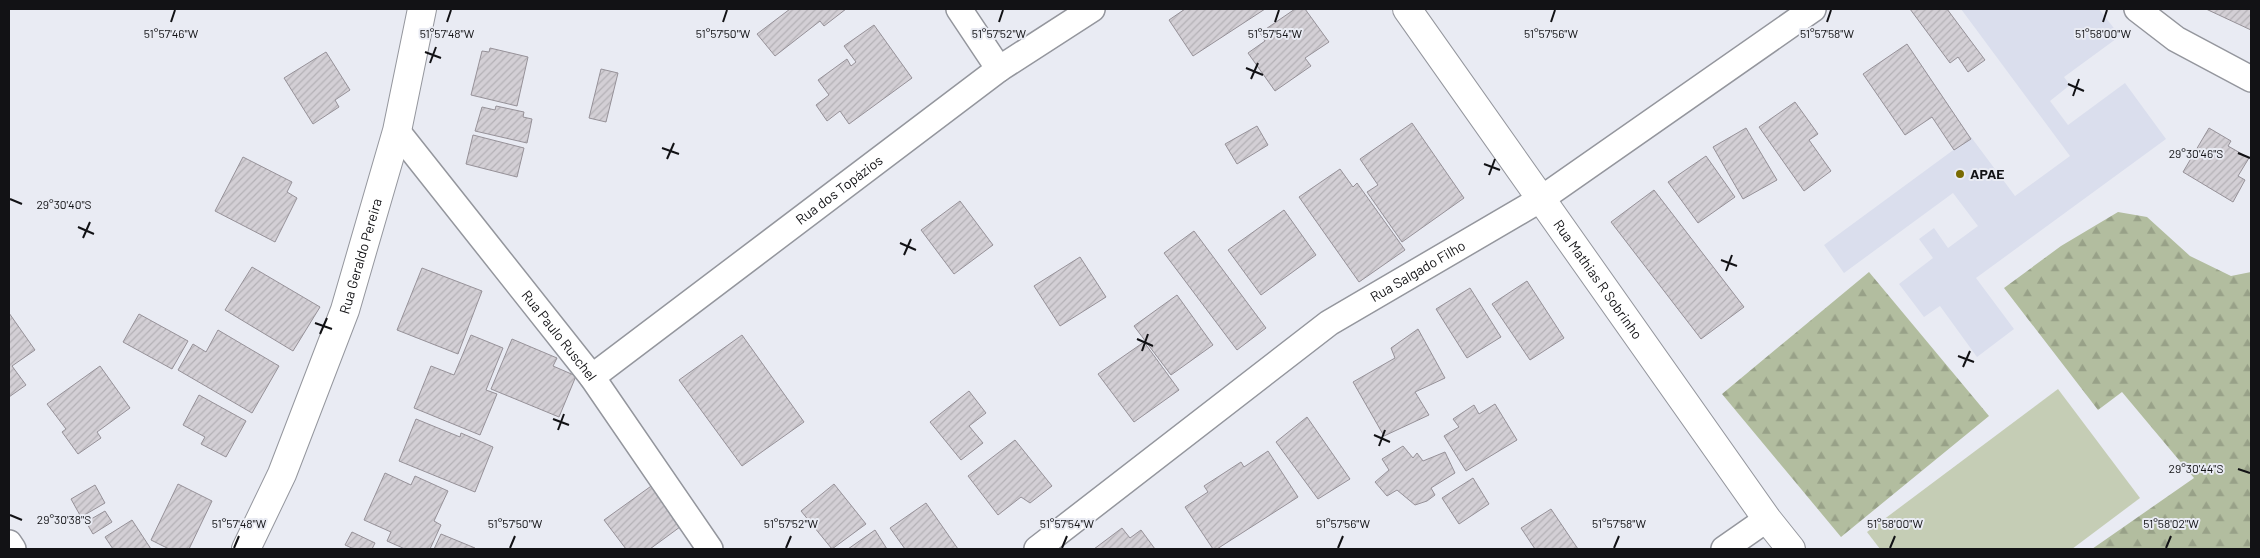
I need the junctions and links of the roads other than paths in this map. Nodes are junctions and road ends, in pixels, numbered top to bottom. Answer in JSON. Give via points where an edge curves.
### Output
{"nodes":[{"id":1,"x":422,"y":9,"type":"edge"},
{"id":2,"x":959,"y":9,"type":"edge"},
{"id":3,"x":1092,"y":9,"type":"edge"},
{"id":4,"x":1407,"y":9,"type":"edge"},
{"id":5,"x":1813,"y":9,"type":"edge"},
{"id":6,"x":2137,"y":9,"type":"edge"},
{"id":7,"x":999,"y":69,"type":"junction"},
{"id":8,"x":2251,"y":79,"type":"edge"},
{"id":9,"x":397,"y":131,"type":"junction"},
{"id":10,"x":1541,"y":199,"type":"junction"},
{"id":11,"x":592,"y":377,"type":"junction"},
{"id":12,"x":1768,"y":520,"type":"junction"},
{"id":13,"x":9,"y":543,"type":"edge"},
{"id":14,"x":13,"y":549,"type":"edge"},
{"id":15,"x":246,"y":549,"type":"edge"},
{"id":16,"x":710,"y":549,"type":"edge"},
{"id":17,"x":1037,"y":549,"type":"edge"},
{"id":18,"x":1724,"y":549,"type":"edge"},
{"id":19,"x":1791,"y":549,"type":"edge"}],
"edges":[{"from":1,"to":9,"type":"main road","name":"Rua Geraldo Pereira"},
{"from":2,"to":7,"type":"street"},
{"from":3,"to":7,"type":"street","name":"Rua dos Topázios"},
{"from":4,"to":10,"type":"main road","name":"Rua Mathias R Sobrinho"},
{"from":5,"to":10,"type":"street","name":"Rua Salgado Filho"},
{"from":6,"to":8,"type":"street","via":[[2176,39]]},
{"from":7,"to":11,"type":"street","name":"Rua dos Topázios"},
{"from":9,"to":11,"type":"street","name":"Rua Paulo Ruschel"},
{"from":9,"to":15,"type":"main road","name":"Rua Geraldo Pereira","via":[[345,310],[282,474]]},
{"from":10,"to":12,"type":"main road","name":"Rua Mathias R Sobrinho"},
{"from":10,"to":17,"type":"street","name":"Rua Salgado Filho","via":[[1328,323]]},
{"from":11,"to":16,"type":"street","name":"Rua Paulo Ruschel"},
{"from":12,"to":18,"type":"street"},
{"from":12,"to":19,"type":"main road","name":"Rua Mathias R Sobrinho"},
{"from":13,"to":14,"type":"street"}]}
